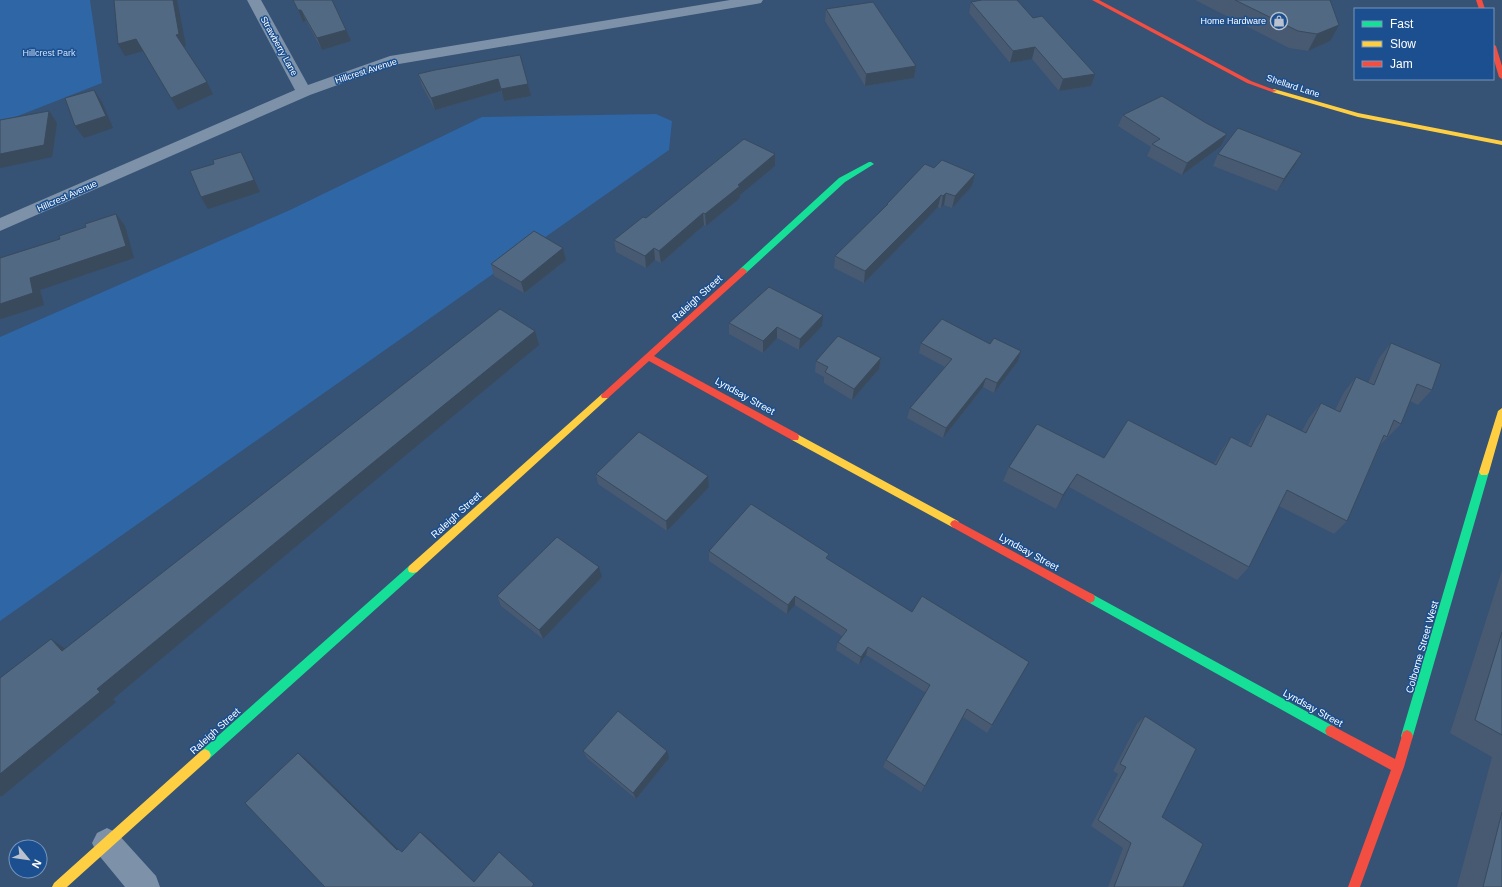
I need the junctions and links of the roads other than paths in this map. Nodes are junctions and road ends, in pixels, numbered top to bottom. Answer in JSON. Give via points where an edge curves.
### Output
{"nodes":[{"id":1,"x":254,"y":0,"type":"edge"},
{"id":2,"x":756,"y":0,"type":"edge"},
{"id":3,"x":1095,"y":0,"type":"edge"},
{"id":4,"x":1494,"y":49,"type":"edge"},
{"id":5,"x":1502,"y":77,"type":"edge"},
{"id":6,"x":304,"y":92,"type":"junction"},
{"id":7,"x":1502,"y":143,"type":"edge"},
{"id":8,"x":871,"y":164,"type":"dead end"},
{"id":9,"x":0,"y":225,"type":"edge"},
{"id":10,"x":649,"y":357,"type":"junction"},
{"id":11,"x":1502,"y":411,"type":"edge"},
{"id":12,"x":1398,"y":767,"type":"junction"},
{"id":13,"x":107,"y":843,"type":"junction"},
{"id":14,"x":58,"y":887,"type":"edge"},
{"id":15,"x":145,"y":887,"type":"edge"},
{"id":16,"x":1354,"y":887,"type":"edge"}],
"edges":[{"from":1,"to":6,"type":"street","name":"Strawberry Lane"},
{"from":2,"to":6,"type":"street","name":"Hillcrest Avenue","via":[[390,61]]},
{"from":3,"to":7,"type":"street","name":"Shellard Lane","via":[[1249,82],[1300,100],[1396,124]]},
{"from":4,"to":5,"type":"street"},
{"from":6,"to":9,"type":"street","name":"Hillcrest Avenue"},
{"from":8,"to":10,"type":"street","name":"Raleigh Street","via":[[842,180]]},
{"from":10,"to":12,"type":"street","name":"Lyndsay Street"},
{"from":10,"to":13,"type":"street","name":"Raleigh Street"},
{"from":11,"to":12,"type":"street","name":"Colborne Street West"},
{"from":12,"to":16,"type":"street","name":"Colborne Street West"},
{"from":13,"to":14,"type":"street","name":"Raleigh Street"},
{"from":13,"to":15,"type":"street"}]}
